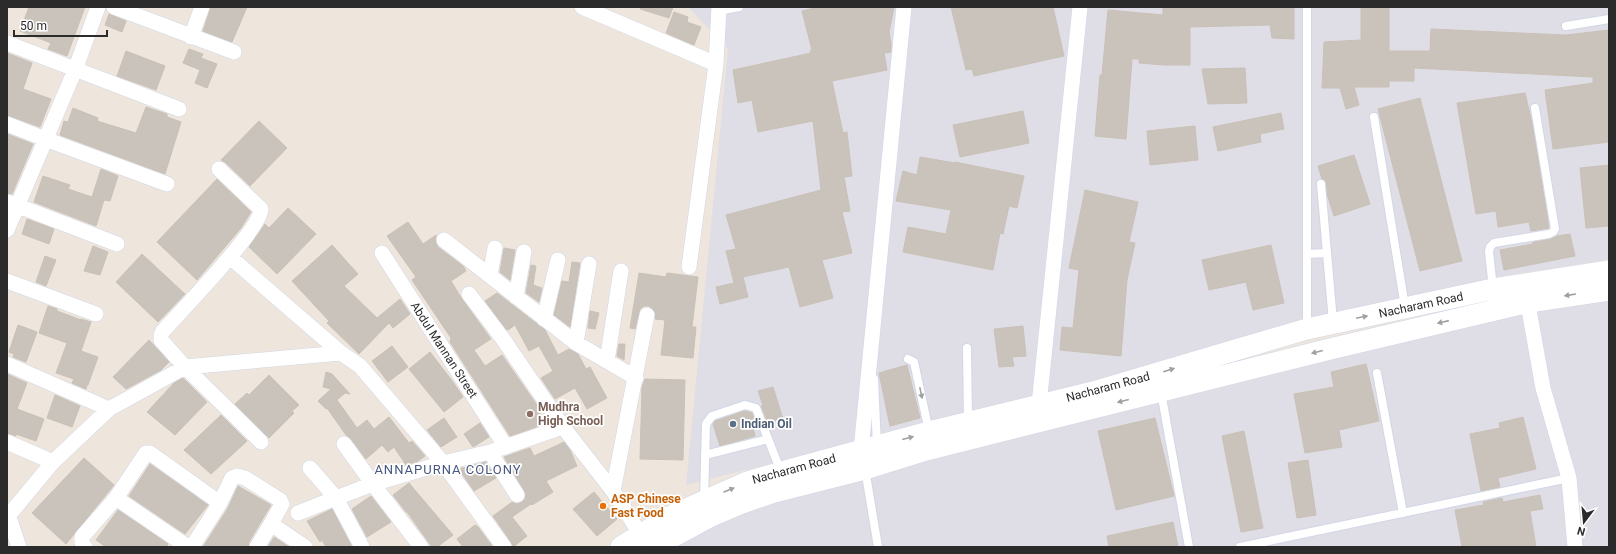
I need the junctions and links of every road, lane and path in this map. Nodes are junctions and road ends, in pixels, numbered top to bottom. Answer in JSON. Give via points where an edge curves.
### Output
{"nodes":[{"id":1,"x":98,"y":7,"type":"edge"},
{"id":2,"x":114,"y":7,"type":"edge"},
{"id":3,"x":202,"y":7,"type":"edge"},
{"id":4,"x":738,"y":7,"type":"edge"},
{"id":5,"x":904,"y":7,"type":"edge"},
{"id":6,"x":1080,"y":7,"type":"edge"},
{"id":7,"x":1307,"y":7,"type":"edge"},
{"id":8,"x":589,"y":8,"type":"edge"},
{"id":9,"x":719,"y":9,"type":"edge"},
{"id":10,"x":1609,"y":19,"type":"edge"},
{"id":11,"x":1566,"y":26,"type":"dead end"},
{"id":12,"x":191,"y":37,"type":"junction"},
{"id":13,"x":7,"y":43,"type":"edge"},
{"id":14,"x":234,"y":52,"type":"dead end"},
{"id":15,"x":716,"y":64,"type":"junction"},
{"id":16,"x":75,"y":70,"type":"junction"},
{"id":17,"x":1534,"y":108,"type":"dead end"},
{"id":18,"x":179,"y":109,"type":"dead end"},
{"id":19,"x":1374,"y":118,"type":"dead end"},
{"id":20,"x":7,"y":124,"type":"edge"},
{"id":21,"x":45,"y":139,"type":"junction"},
{"id":22,"x":219,"y":170,"type":"dead end"},
{"id":23,"x":167,"y":184,"type":"dead end"},
{"id":24,"x":1321,"y":184,"type":"dead end"},
{"id":25,"x":12,"y":203,"type":"edge"},
{"id":26,"x":7,"y":230,"type":"edge"},
{"id":27,"x":444,"y":240,"type":"dead end"},
{"id":28,"x":117,"y":244,"type":"dead end"},
{"id":29,"x":495,"y":248,"type":"dead end"},
{"id":30,"x":524,"y":252,"type":"dead end"},
{"id":31,"x":1327,"y":252,"type":"junction"},
{"id":32,"x":382,"y":253,"type":"dead end"},
{"id":33,"x":1307,"y":254,"type":"junction"},
{"id":34,"x":230,"y":257,"type":"junction"},
{"id":35,"x":558,"y":260,"type":"dead end"},
{"id":36,"x":588,"y":264,"type":"dead end"},
{"id":37,"x":689,"y":267,"type":"dead end"},
{"id":38,"x":621,"y":271,"type":"dead end"},
{"id":39,"x":1609,"y":271,"type":"edge"},
{"id":40,"x":490,"y":275,"type":"junction"},
{"id":41,"x":7,"y":281,"type":"edge"},
{"id":42,"x":1493,"y":289,"type":"junction"},
{"id":43,"x":1609,"y":290,"type":"edge"},
{"id":44,"x":1526,"y":293,"type":"junction"},
{"id":45,"x":469,"y":294,"type":"dead end"},
{"id":46,"x":516,"y":296,"type":"junction"},
{"id":47,"x":1405,"y":308,"type":"junction"},
{"id":48,"x":96,"y":314,"type":"dead end"},
{"id":49,"x":647,"y":316,"type":"dead end"},
{"id":50,"x":544,"y":319,"type":"junction"},
{"id":51,"x":1333,"y":323,"type":"junction"},
{"id":52,"x":1307,"y":329,"type":"junction"},
{"id":53,"x":576,"y":343,"type":"junction"},
{"id":54,"x":967,"y":348,"type":"dead end"},
{"id":55,"x":341,"y":353,"type":"junction"},
{"id":56,"x":908,"y":359,"type":"dead end"},
{"id":57,"x":607,"y":362,"type":"junction"},
{"id":58,"x":7,"y":364,"type":"edge"},
{"id":59,"x":185,"y":367,"type":"junction"},
{"id":60,"x":876,"y":369,"type":"dead end"},
{"id":61,"x":1378,"y":373,"type":"dead end"},
{"id":62,"x":636,"y":378,"type":"junction"},
{"id":63,"x":1161,"y":392,"type":"junction"},
{"id":64,"x":1039,"y":405,"type":"junction"},
{"id":65,"x":109,"y":409,"type":"junction"},
{"id":66,"x":968,"y":423,"type":"junction"},
{"id":67,"x":563,"y":427,"type":"junction"},
{"id":68,"x":929,"y":432,"type":"junction"},
{"id":69,"x":768,"y":439,"type":"junction"},
{"id":70,"x":7,"y":442,"type":"edge"},
{"id":71,"x":261,"y":442,"type":"dead end"},
{"id":72,"x":344,"y":444,"type":"dead end"},
{"id":73,"x":506,"y":447,"type":"junction"},
{"id":74,"x":490,"y":452,"type":"junction"},
{"id":75,"x":705,"y":455,"type":"junction"},
{"id":76,"x":868,"y":455,"type":"junction"},
{"id":77,"x":53,"y":462,"type":"junction"},
{"id":78,"x":443,"y":463,"type":"junction"},
{"id":79,"x":310,"y":468,"type":"dead end"},
{"id":80,"x":781,"y":472,"type":"junction"},
{"id":81,"x":1570,"y":478,"type":"junction"},
{"id":82,"x":372,"y":484,"type":"junction"},
{"id":83,"x":613,"y":491,"type":"junction"},
{"id":84,"x":517,"y":495,"type":"dead end"},
{"id":85,"x":116,"y":498,"type":"junction"},
{"id":86,"x":336,"y":498,"type":"junction"},
{"id":87,"x":704,"y":501,"type":"junction"},
{"id":88,"x":220,"y":503,"type":"junction"},
{"id":89,"x":8,"y":513,"type":"edge"},
{"id":90,"x":298,"y":513,"type":"dead end"},
{"id":91,"x":1403,"y":513,"type":"junction"},
{"id":92,"x":271,"y":524,"type":"junction"},
{"id":93,"x":648,"y":541,"type":"edge"},
{"id":94,"x":172,"y":542,"type":"edge"},
{"id":95,"x":18,"y":547,"type":"edge"},
{"id":96,"x":85,"y":547,"type":"edge"},
{"id":97,"x":188,"y":547,"type":"edge"},
{"id":98,"x":192,"y":547,"type":"edge"},
{"id":99,"x":257,"y":547,"type":"edge"},
{"id":100,"x":305,"y":547,"type":"edge"},
{"id":101,"x":362,"y":547,"type":"edge"},
{"id":102,"x":421,"y":547,"type":"edge"},
{"id":103,"x":504,"y":547,"type":"edge"},
{"id":104,"x":621,"y":547,"type":"edge"},
{"id":105,"x":878,"y":547,"type":"edge"},
{"id":106,"x":1189,"y":547,"type":"edge"},
{"id":107,"x":1240,"y":547,"type":"edge"},
{"id":108,"x":1575,"y":547,"type":"edge"}],
"edges":[{"from":1,"to":16,"type":"street"},
{"from":2,"to":12,"type":"street"},
{"from":3,"to":12,"type":"street"},
{"from":4,"to":9,"type":"lane"},
{"from":5,"to":76,"type":"street"},
{"from":6,"to":64,"type":"street"},
{"from":7,"to":33,"type":"lane"},
{"from":8,"to":15,"type":"street"},
{"from":9,"to":15,"type":"street"},
{"from":10,"to":11,"type":"lane"},
{"from":12,"to":14,"type":"street"},
{"from":13,"to":16,"type":"street"},
{"from":15,"to":37,"type":"street"},
{"from":16,"to":18,"type":"street"},
{"from":16,"to":21,"type":"street"},
{"from":17,"to":42,"type":"lane","via":[[1554,229],[1549,234],[1494,243],[1489,252]]},
{"from":19,"to":47,"type":"lane"},
{"from":20,"to":21,"type":"street"},
{"from":21,"to":23,"type":"street"},
{"from":21,"to":25,"type":"street"},
{"from":22,"to":34,"type":"street","via":[[261,209],[256,222]]},
{"from":24,"to":31,"type":"lane"},
{"from":25,"to":26,"type":"street"},
{"from":25,"to":28,"type":"street"},
{"from":27,"to":40,"type":"street"},
{"from":29,"to":40,"type":"street"},
{"from":30,"to":46,"type":"street"},
{"from":31,"to":33,"type":"lane"},
{"from":31,"to":51,"type":"lane"},
{"from":32,"to":73,"type":"street","name":"Abdul Mannan Street"},
{"from":33,"to":52,"type":"lane"},
{"from":34,"to":55,"type":"street"},
{"from":34,"to":59,"type":"street","via":[[161,335],[162,340]]},
{"from":35,"to":50,"type":"street"},
{"from":36,"to":53,"type":"street"},
{"from":38,"to":57,"type":"street"},
{"from":39,"to":44,"type":"main road","name":"Nacharam Road"},
{"from":40,"to":46,"type":"street"},
{"from":41,"to":48,"type":"street"},
{"from":42,"to":44,"type":"main road","name":"Nacharam Road"},
{"from":42,"to":47,"type":"main road","name":"Nacharam Road"},
{"from":43,"to":44,"type":"main road","name":"Nacharam Road","one_way":true},
{"from":44,"to":63,"type":"main road","name":"Nacharam Road","one_way":true,"via":[[1330,349]]},
{"from":44,"to":81,"type":"street","via":[[1543,388]]},
{"from":45,"to":67,"type":"street"},
{"from":46,"to":50,"type":"street"},
{"from":51,"to":47,"type":"main road","name":"Nacharam Road","one_way":true},
{"from":49,"to":62,"type":"street"},
{"from":50,"to":53,"type":"street"},
{"from":51,"to":52,"type":"main road","name":"Nacharam Road"},
{"from":64,"to":52,"type":"main road","name":"Nacharam Road","one_way":true,"via":[[1152,376]]},
{"from":53,"to":57,"type":"street"},
{"from":54,"to":66,"type":"lane"},
{"from":55,"to":59,"type":"street"},
{"from":55,"to":78,"type":"street","via":[[360,366]]},
{"from":56,"to":68,"type":"lane","one_way":true,"via":[[914,362]]},
{"from":57,"to":62,"type":"street"},
{"from":58,"to":65,"type":"street"},
{"from":59,"to":65,"type":"street"},
{"from":59,"to":71,"type":"street"},
{"from":60,"to":76,"type":"lane"},
{"from":61,"to":91,"type":"lane"},
{"from":62,"to":83,"type":"street"},
{"from":63,"to":76,"type":"main road","name":"Nacharam Road","one_way":true,"via":[[926,450]]},
{"from":63,"to":106,"type":"lane"},
{"from":64,"to":66,"type":"main road","name":"Nacharam Road"},
{"from":65,"to":77,"type":"street"},
{"from":66,"to":68,"type":"main road","name":"Nacharam Road"},
{"from":67,"to":73,"type":"street"},
{"from":67,"to":83,"type":"street"},
{"from":76,"to":68,"type":"main road","name":"Nacharam Road","one_way":true},
{"from":69,"to":75,"type":"lane"},
{"from":69,"to":75,"type":"lane","via":[[756,408],[745,405],[712,416],[706,424]]},
{"from":69,"to":80,"type":"lane"},
{"from":70,"to":77,"type":"street"},
{"from":72,"to":82,"type":"street"},
{"from":73,"to":74,"type":"street"},
{"from":74,"to":78,"type":"street"},
{"from":74,"to":84,"type":"street"},
{"from":75,"to":87,"type":"lane"},
{"from":76,"to":80,"type":"main road","name":"Nacharam Road"},
{"from":76,"to":93,"type":"main road","name":"Nacharam Road"},
{"from":76,"to":105,"type":"lane"},
{"from":77,"to":89,"type":"street"},
{"from":78,"to":82,"type":"street"},
{"from":78,"to":103,"type":"street"},
{"from":79,"to":86,"type":"street"},
{"from":87,"to":80,"type":"main road","name":"Nacharam Road","one_way":true,"via":[[747,482]]},
{"from":81,"to":91,"type":"lane"},
{"from":81,"to":108,"type":"street"},
{"from":82,"to":86,"type":"street"},
{"from":82,"to":102,"type":"street"},
{"from":83,"to":93,"type":"street"},
{"from":85,"to":88,"type":"street","via":[[146,453],[150,453]]},
{"from":85,"to":94,"type":"street"},
{"from":85,"to":96,"type":"street","via":[[82,537]]},
{"from":86,"to":90,"type":"street"},
{"from":86,"to":101,"type":"street"},
{"from":87,"to":93,"type":"main road","name":"Nacharam Road","via":[[671,516]]},
{"from":88,"to":92,"type":"street","via":[[232,478],[245,478],[280,500],[282,504]]},
{"from":88,"to":98,"type":"street"},
{"from":89,"to":95,"type":"street"},
{"from":91,"to":107,"type":"lane"},
{"from":92,"to":99,"type":"street"},
{"from":92,"to":100,"type":"street"},
{"from":93,"to":104,"type":"main road","name":"Nacharam Road"},
{"from":94,"to":97,"type":"street"}]}
